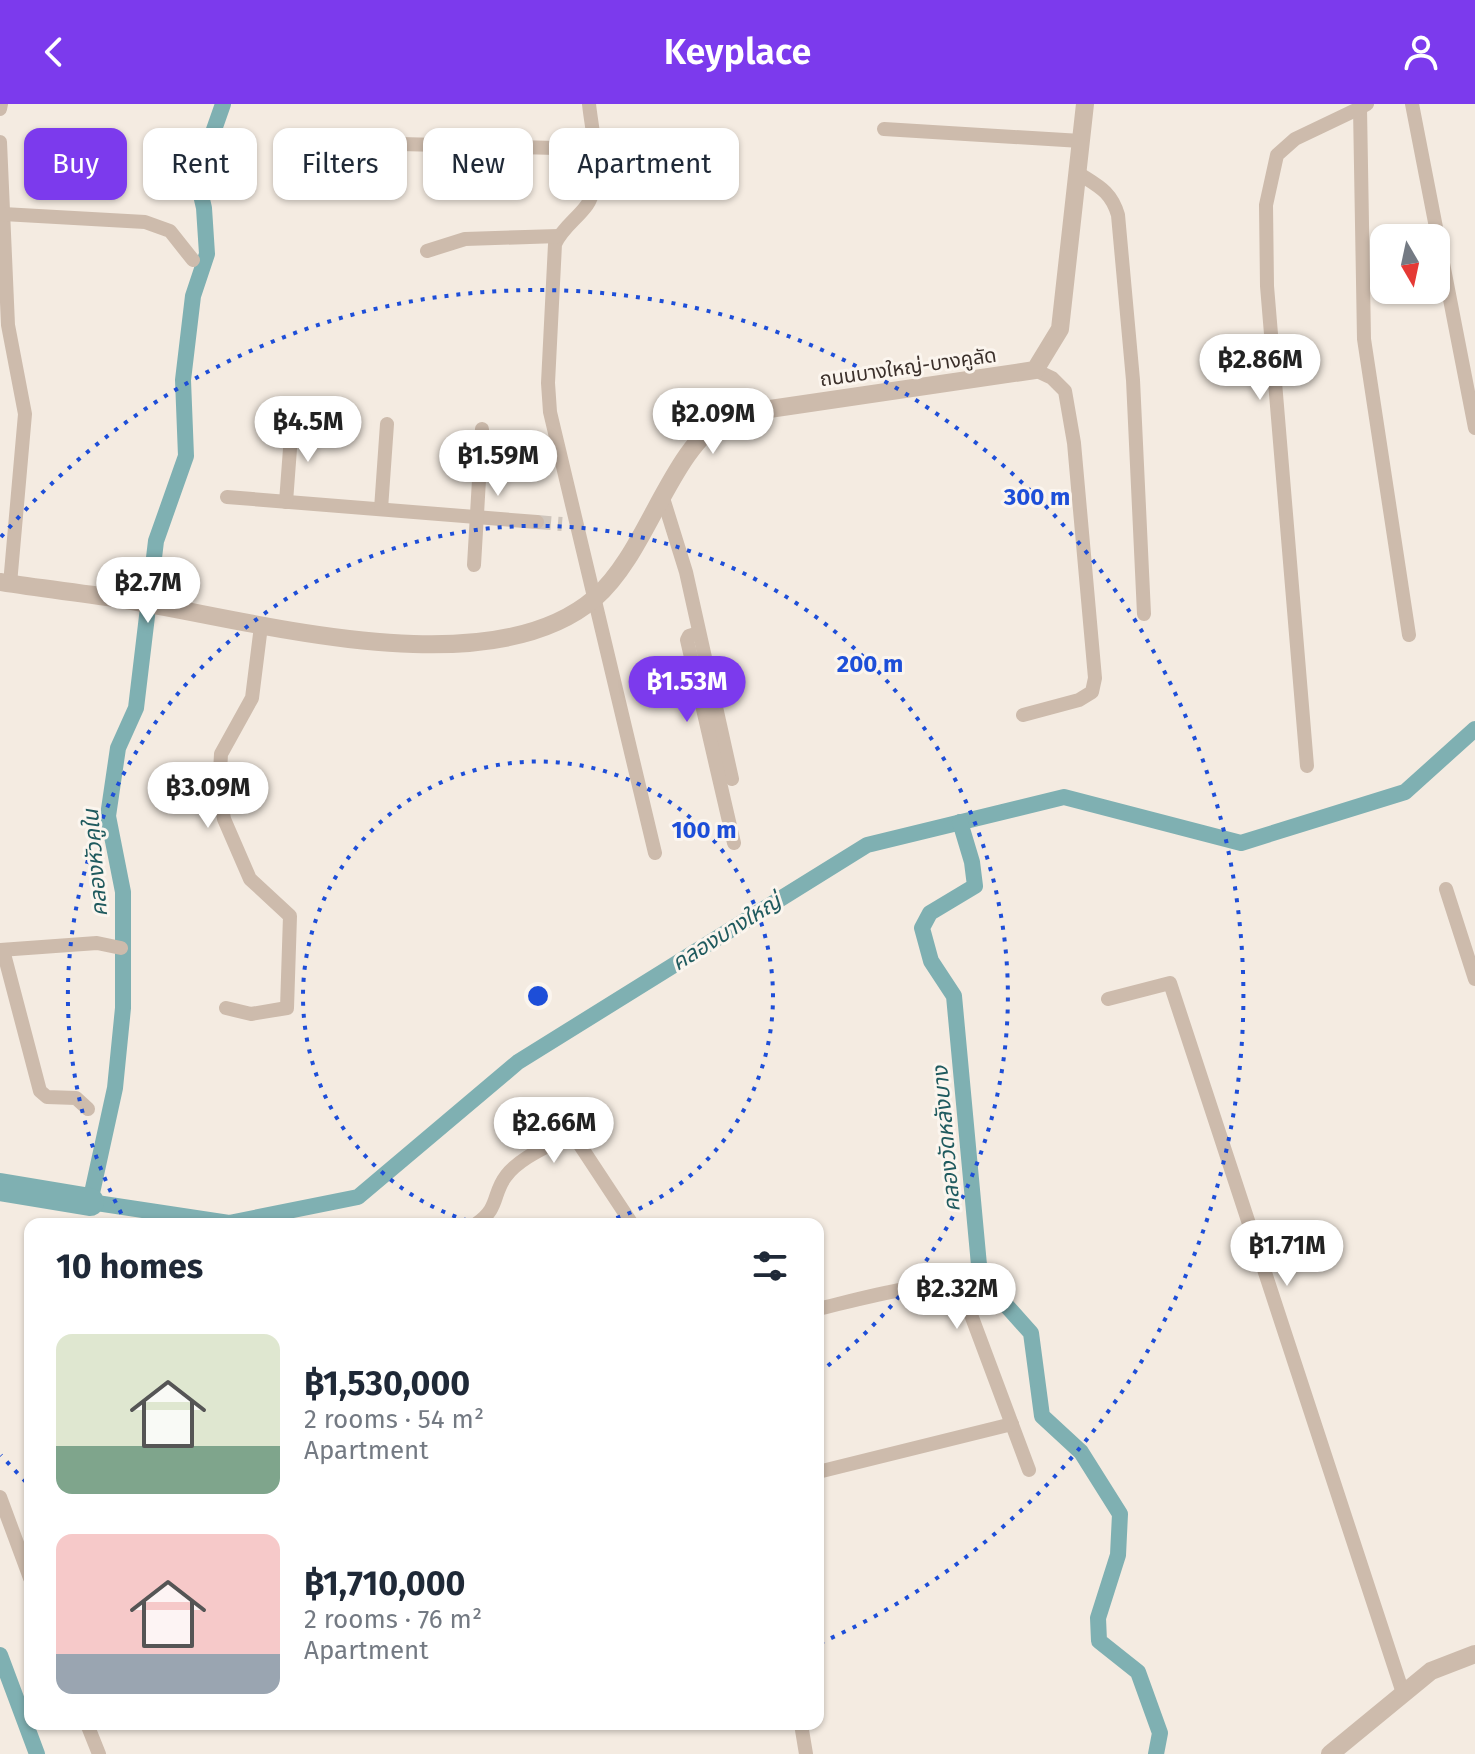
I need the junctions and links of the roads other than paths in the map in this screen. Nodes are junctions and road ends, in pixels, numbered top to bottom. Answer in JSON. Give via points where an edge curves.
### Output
{"nodes":[{"id":1,"x":589,"y":104,"type":"edge"},
{"id":2,"x":1085,"y":104,"type":"edge"},
{"id":3,"x":1412,"y":104,"type":"edge"},
{"id":4,"x":1364,"y":106,"type":"edge"},
{"id":5,"x":592,"y":128,"type":"edge"},
{"id":6,"x":884,"y":129,"type":"dead end"},
{"id":7,"x":1081,"y":141,"type":"junction"},
{"id":8,"x":0,"y":142,"type":"edge"},
{"id":9,"x":407,"y":144,"type":"edge"},
{"id":10,"x":549,"y":148,"type":"edge"},
{"id":11,"x":1078,"y":173,"type":"junction"},
{"id":12,"x":589,"y":200,"type":"edge"},
{"id":13,"x":3,"y":214,"type":"junction"},
{"id":14,"x":559,"y":236,"type":"junction"},
{"id":15,"x":427,"y":251,"type":"dead end"},
{"id":16,"x":193,"y":260,"type":"dead end"},
{"id":17,"x":1035,"y":370,"type":"junction"},
{"id":18,"x":292,"y":422,"type":"dead end"},
{"id":19,"x":387,"y":424,"type":"dead end"},
{"id":20,"x":1475,"y":428,"type":"edge"},
{"id":21,"x":482,"y":429,"type":"dead end"},
{"id":22,"x":227,"y":497,"type":"dead end"},
{"id":23,"x":663,"y":498,"type":"junction"},
{"id":24,"x":286,"y":502,"type":"junction"},
{"id":25,"x":381,"y":509,"type":"junction"},
{"id":26,"x":478,"y":517,"type":"junction"},
{"id":27,"x":537,"y":522,"type":"tunnel mouth"},
{"id":28,"x":474,"y":565,"type":"dead end"},
{"id":29,"x":5,"y":583,"type":"edge"},
{"id":30,"x":594,"y":598,"type":"junction"},
{"id":31,"x":1144,"y":614,"type":"dead end"},
{"id":32,"x":261,"y":626,"type":"junction"},
{"id":33,"x":699,"y":633,"type":"junction"},
{"id":34,"x":1409,"y":635,"type":"dead end"},
{"id":35,"x":1023,"y":715,"type":"dead end"},
{"id":36,"x":1307,"y":766,"type":"dead end"},
{"id":37,"x":732,"y":779,"type":"dead end"},
{"id":38,"x":734,"y":843,"type":"dead end"},
{"id":39,"x":655,"y":853,"type":"dead end"},
{"id":40,"x":1446,"y":889,"type":"dead end"},
{"id":41,"x":121,"y":948,"type":"dead end"},
{"id":42,"x":2,"y":950,"type":"edge"},
{"id":43,"x":1475,"y":979,"type":"edge"},
{"id":44,"x":1108,"y":999,"type":"dead end"},
{"id":45,"x":226,"y":1008,"type":"dead end"},
{"id":46,"x":88,"y":1109,"type":"dead end"},
{"id":47,"x":483,"y":1218,"type":"edge"},
{"id":48,"x":628,"y":1218,"type":"edge"},
{"id":49,"x":824,"y":1308,"type":"edge"},
{"id":50,"x":1012,"y":1424,"type":"junction"},
{"id":51,"x":1029,"y":1470,"type":"dead end"},
{"id":52,"x":824,"y":1471,"type":"edge"},
{"id":53,"x":0,"y":1497,"type":"edge"},
{"id":54,"x":24,"y":1562,"type":"edge"},
{"id":55,"x":1475,"y":1654,"type":"edge"},
{"id":56,"x":1403,"y":1693,"type":"junction"},
{"id":57,"x":89,"y":1730,"type":"edge"},
{"id":58,"x":802,"y":1730,"type":"edge"},
{"id":59,"x":99,"y":1754,"type":"edge"},
{"id":60,"x":806,"y":1754,"type":"edge"},
{"id":61,"x":1330,"y":1754,"type":"edge"}],
"edges":[{"from":1,"to":5,"type":"street"},
{"from":2,"to":7,"type":"street"},
{"from":3,"to":20,"type":"street"},
{"from":4,"to":34,"type":"street","via":[[1364,339]]},
{"from":4,"to":36,"type":"street","via":[[1295,139],[1277,155],[1266,205],[1267,286]]},
{"from":6,"to":7,"type":"street"},
{"from":7,"to":11,"type":"street"},
{"from":8,"to":13,"type":"street"},
{"from":9,"to":10,"type":"street"},
{"from":11,"to":17,"type":"street","via":[[1060,329]]},
{"from":11,"to":31,"type":"street","via":[[1113,198],[1118,215],[1133,380]]},
{"from":12,"to":14,"type":"street"},
{"from":13,"to":16,"type":"street","via":[[145,222],[170,231]]},
{"from":13,"to":29,"type":"street","via":[[9,335],[25,414]]},
{"from":14,"to":15,"type":"street","via":[[465,239]]},
{"from":14,"to":30,"type":"street","via":[[550,412],[570,524]]},
{"from":17,"to":23,"type":"street","name":"ถนนบางใหญ่-บางคูลัด","via":[[729,415],[702,436]]},
{"from":17,"to":35,"type":"street","via":[[1065,391],[1095,678],[1092,692],[1079,700]]},
{"from":18,"to":24,"type":"street"},
{"from":19,"to":25,"type":"street"},
{"from":21,"to":26,"type":"street"},
{"from":22,"to":24,"type":"street"},
{"from":23,"to":30,"type":"street","name":"ถนนบางใหญ่-บางคูลัด","via":[[613,581]]},
{"from":23,"to":33,"type":"street"},
{"from":24,"to":25,"type":"street"},
{"from":25,"to":26,"type":"street"},
{"from":26,"to":27,"type":"street"},
{"from":26,"to":28,"type":"street"},
{"from":29,"to":32,"type":"street","name":"ถนนบางใหญ่-บางคูลัด"},
{"from":30,"to":32,"type":"street","name":"ถนนบางใหญ่-บางคูลัด","via":[[551,625],[457,645]]},
{"from":30,"to":39,"type":"street"},
{"from":32,"to":45,"type":"street","via":[[252,698],[218,768],[224,819],[250,879],[290,916],[287,1008],[251,1014]]},
{"from":33,"to":37,"type":"street"},
{"from":33,"to":38,"type":"street","via":[[687,638]]},
{"from":40,"to":43,"type":"street"},
{"from":41,"to":42,"type":"street","via":[[97,943]]},
{"from":42,"to":46,"type":"street","via":[[40,1091],[47,1097],[76,1098]]},
{"from":44,"to":56,"type":"street","via":[[1170,983]]},
{"from":47,"to":48,"type":"street","via":[[513,1168],[572,1133]]},
{"from":49,"to":50,"type":"street","via":[[912,1289],[952,1284],[961,1288]]},
{"from":50,"to":51,"type":"street"},
{"from":50,"to":52,"type":"street"},
{"from":53,"to":54,"type":"street"},
{"from":55,"to":56,"type":"street","via":[[1431,1671]]},
{"from":56,"to":61,"type":"street"},
{"from":57,"to":59,"type":"street"},
{"from":58,"to":60,"type":"street"}]}
